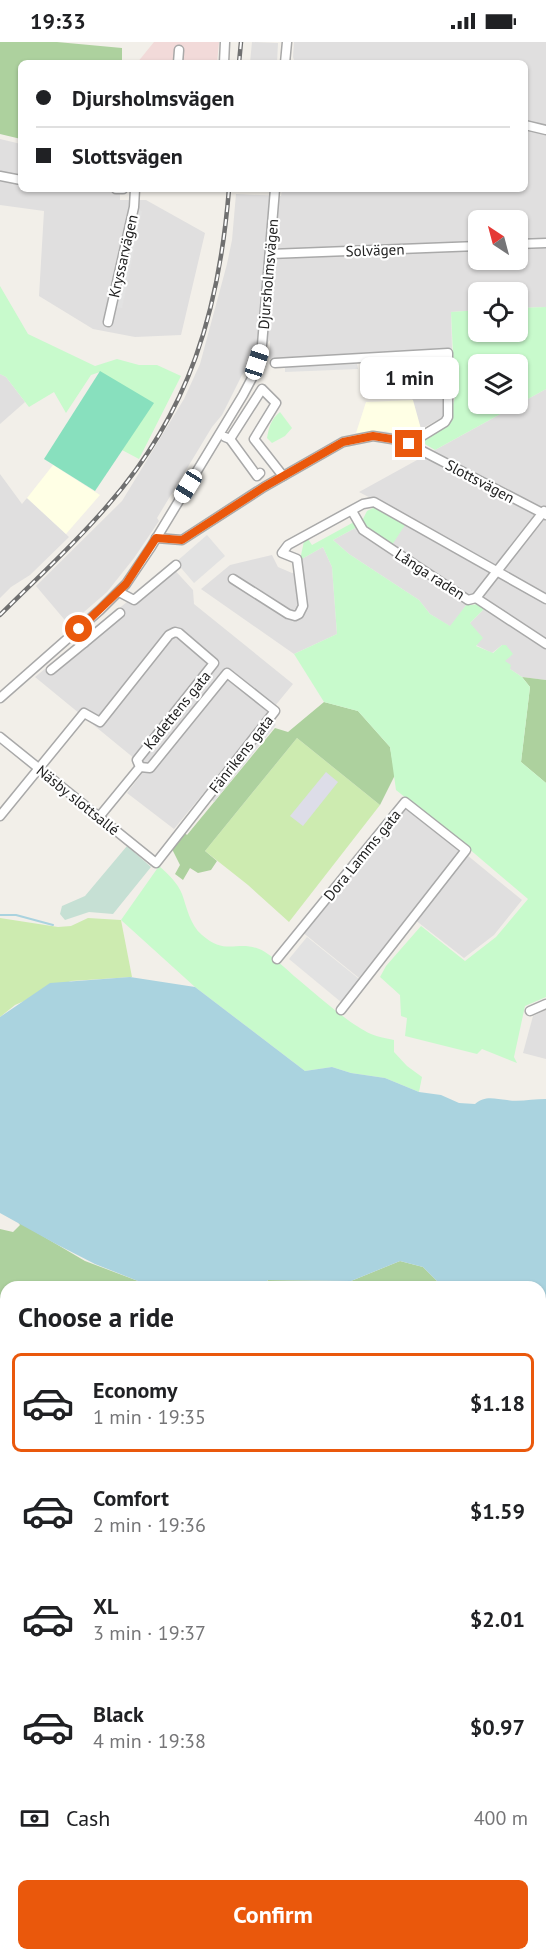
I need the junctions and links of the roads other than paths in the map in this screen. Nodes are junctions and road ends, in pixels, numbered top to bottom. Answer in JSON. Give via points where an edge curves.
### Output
{"nodes":[{"id":1,"x":225,"y":42,"type":"edge"},
{"id":2,"x":287,"y":42,"type":"edge"},
{"id":3,"x":179,"y":51,"type":"dead end"},
{"id":4,"x":178,"y":60,"type":"edge"},
{"id":5,"x":224,"y":60,"type":"edge"},
{"id":6,"x":285,"y":60,"type":"edge"},
{"id":7,"x":528,"y":126,"type":"edge"},
{"id":8,"x":546,"y":130,"type":"edge"},
{"id":9,"x":0,"y":177,"type":"edge"},
{"id":10,"x":18,"y":180,"type":"edge"},
{"id":11,"x":135,"y":192,"type":"edge"},
{"id":12,"x":275,"y":192,"type":"edge"},
{"id":13,"x":546,"y":243,"type":"edge"},
{"id":14,"x":528,"y":244,"type":"edge"},
{"id":15,"x":468,"y":246,"type":"edge"},
{"id":16,"x":270,"y":254,"type":"junction"},
{"id":17,"x":108,"y":322,"type":"dead end"},
{"id":18,"x":275,"y":363,"type":"dead end"},
{"id":19,"x":409,"y":444,"type":"junction"},
{"id":20,"x":260,"y":473,"type":"dead end"},
{"id":21,"x":283,"y":476,"type":"junction"},
{"id":22,"x":352,"y":511,"type":"junction"},
{"id":23,"x":545,"y":512,"type":"edge"},
{"id":24,"x":156,"y":538,"type":"junction"},
{"id":25,"x":176,"y":565,"type":"dead end"},
{"id":26,"x":496,"y":570,"type":"junction"},
{"id":27,"x":233,"y":579,"type":"dead end"},
{"id":28,"x":119,"y":592,"type":"junction"},
{"id":29,"x":476,"y":598,"type":"junction"},
{"id":30,"x":546,"y":599,"type":"edge"},
{"id":31,"x":120,"y":613,"type":"dead end"},
{"id":32,"x":75,"y":632,"type":"junction"},
{"id":33,"x":84,"y":643,"type":"junction"},
{"id":34,"x":546,"y":644,"type":"edge"},
{"id":35,"x":214,"y":663,"type":"junction"},
{"id":36,"x":51,"y":670,"type":"dead end"},
{"id":37,"x":227,"y":674,"type":"junction"},
{"id":38,"x":0,"y":698,"type":"edge"},
{"id":39,"x":0,"y":737,"type":"edge"},
{"id":40,"x":140,"y":767,"type":"junction"},
{"id":41,"x":40,"y":769,"type":"junction"},
{"id":42,"x":0,"y":816,"type":"edge"},
{"id":43,"x":99,"y":817,"type":"junction"},
{"id":44,"x":156,"y":863,"type":"joint"},
{"id":45,"x":277,"y":959,"type":"dead end"},
{"id":46,"x":546,"y":1004,"type":"edge"},
{"id":47,"x":341,"y":1010,"type":"dead end"},
{"id":48,"x":530,"y":1011,"type":"dead end"}],
"edges":[{"from":1,"to":5,"type":"street"},
{"from":2,"to":6,"type":"street"},
{"from":3,"to":4,"type":"street"},
{"from":7,"to":8,"type":"street"},
{"from":9,"to":10,"type":"street"},
{"from":11,"to":17,"type":"street","name":"Kryssarvägen"},
{"from":12,"to":16,"type":"street","name":"Djursholmsvägen"},
{"from":13,"to":14,"type":"street"},
{"from":15,"to":16,"type":"street","name":"Solvägen"},
{"from":16,"to":24,"type":"street","name":"Djursholmsvägen","via":[[262,345],[252,378]]},
{"from":18,"to":19,"type":"street","via":[[448,353],[448,417]]},
{"from":19,"to":21,"type":"street","name":"Slottsvägen","via":[[373,436],[353,439]]},
{"from":19,"to":23,"type":"street","name":"Slottsvägen"},
{"from":20,"to":21,"type":"street","via":[[257,476],[227,438],[262,389],[276,403],[254,439]]},
{"from":21,"to":24,"type":"street","name":"Slottsvägen","via":[[182,540]]},
{"from":22,"to":26,"type":"street","via":[[370,502],[380,504]]},
{"from":22,"to":27,"type":"street","via":[[288,545],[282,553],[297,559],[303,606],[299,614],[288,614]]},
{"from":22,"to":29,"type":"street","name":"Långa raden","via":[[363,530],[468,600]]},
{"from":23,"to":26,"type":"street"},
{"from":24,"to":28,"type":"street","name":"Djursholmsvägen"},
{"from":25,"to":28,"type":"street","via":[[134,600]]},
{"from":26,"to":29,"type":"street"},
{"from":26,"to":30,"type":"street"},
{"from":28,"to":32,"type":"street","name":"Djursholmsvägen"},
{"from":29,"to":34,"type":"street","name":"Långa raden"},
{"from":31,"to":33,"type":"street"},
{"from":32,"to":33,"type":"street"},
{"from":32,"to":38,"type":"street","name":"Djursholmsvägen"},
{"from":33,"to":36,"type":"street"},
{"from":35,"to":37,"type":"street"},
{"from":35,"to":40,"type":"street","name":"Kadettens gata","via":[[137,760]]},
{"from":35,"to":41,"type":"street","name":"Kadettens gata","via":[[179,633],[169,635],[100,722],[84,713]]},
{"from":37,"to":40,"type":"street","via":[[150,768]]},
{"from":37,"to":44,"type":"street","name":"Fänrikens gata","via":[[275,711]]},
{"from":39,"to":41,"type":"street","name":"Näsby slottsallé"},
{"from":40,"to":43,"type":"street","name":"Kadettens gata"},
{"from":41,"to":42,"type":"street"},
{"from":41,"to":43,"type":"street","name":"Näsby slottsallé"},
{"from":43,"to":44,"type":"street","name":"Näsby slottsallé"},
{"from":45,"to":47,"type":"street","name":"Dora Lamms gata","via":[[405,802],[466,850]]},
{"from":46,"to":48,"type":"street"}]}
